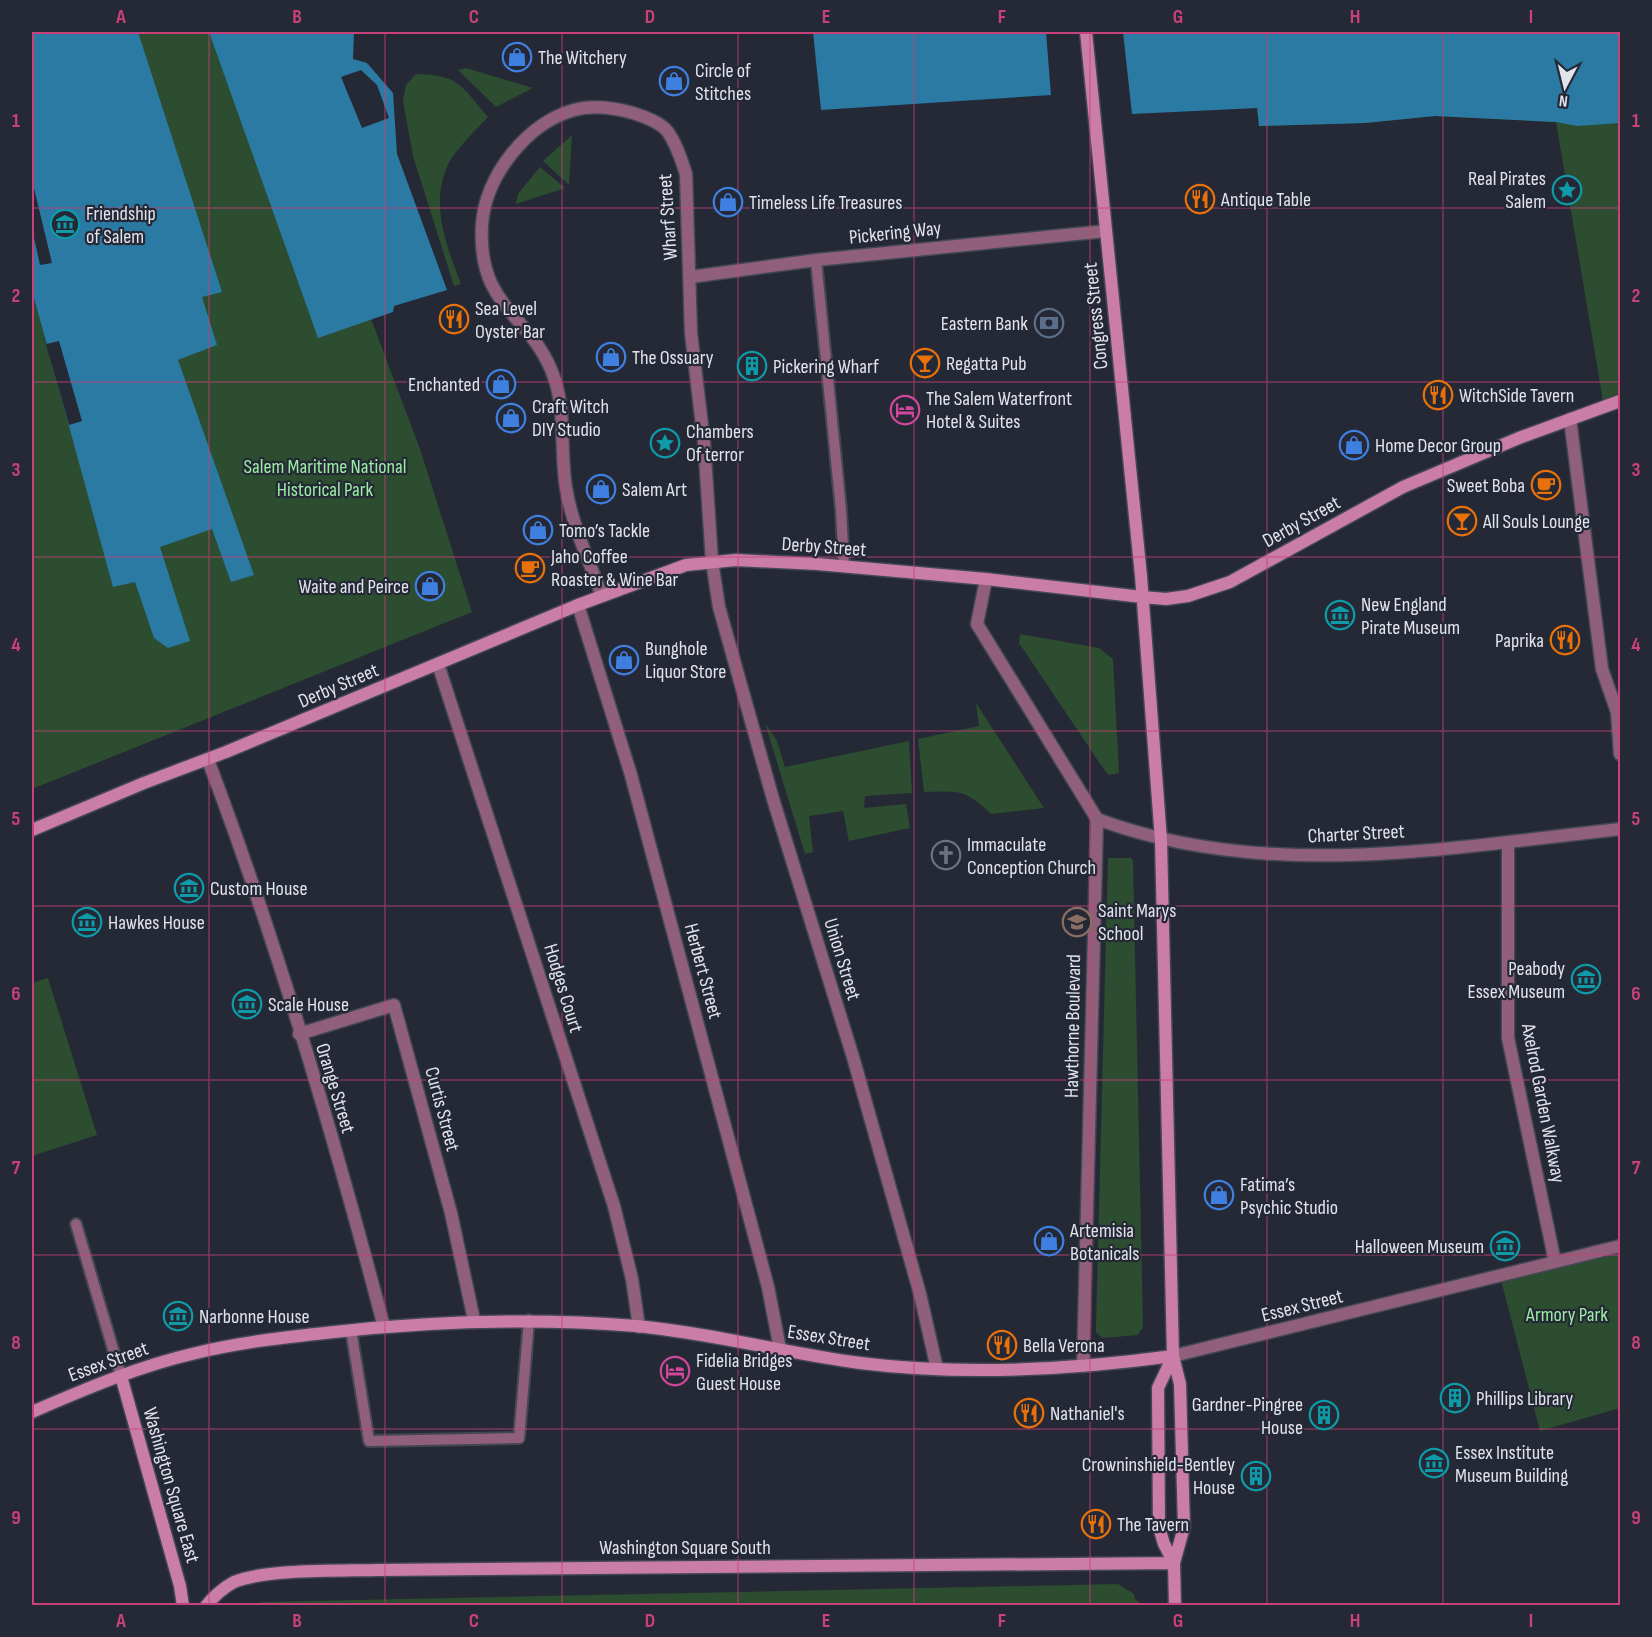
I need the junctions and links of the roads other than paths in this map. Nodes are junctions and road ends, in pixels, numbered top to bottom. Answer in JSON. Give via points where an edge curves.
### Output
{"nodes":[{"id":1,"x":1086,"y":32,"type":"edge"},
{"id":2,"x":1106,"y":231,"type":"junction"},
{"id":3,"x":816,"y":260,"type":"junction"},
{"id":4,"x":690,"y":277,"type":"junction"},
{"id":5,"x":1620,"y":401,"type":"edge"},
{"id":6,"x":1570,"y":418,"type":"junction"},
{"id":7,"x":712,"y":561,"type":"junction"},
{"id":8,"x":844,"y":566,"type":"junction"},
{"id":9,"x":986,"y":579,"type":"junction"},
{"id":10,"x":602,"y":596,"type":"junction"},
{"id":11,"x":1142,"y":597,"type":"junction"},
{"id":12,"x":578,"y":605,"type":"junction"},
{"id":13,"x":438,"y":664,"type":"junction"},
{"id":14,"x":1620,"y":754,"type":"edge"},
{"id":15,"x":208,"y":759,"type":"junction"},
{"id":16,"x":1097,"y":819,"type":"junction"},
{"id":17,"x":1620,"y":829,"type":"edge"},
{"id":18,"x":32,"y":830,"type":"edge"},
{"id":19,"x":1161,"y":840,"type":"junction"},
{"id":20,"x":1508,"y":843,"type":"junction"},
{"id":21,"x":299,"y":1034,"type":"junction"},
{"id":22,"x":76,"y":1224,"type":"dead end"},
{"id":23,"x":1620,"y":1246,"type":"edge"},
{"id":24,"x":1555,"y":1262,"type":"junction"},
{"id":25,"x":474,"y":1320,"type":"junction"},
{"id":26,"x":529,"y":1320,"type":"junction"},
{"id":27,"x":384,"y":1327,"type":"junction"},
{"id":28,"x":639,"y":1327,"type":"junction"},
{"id":29,"x":351,"y":1330,"type":"junction"},
{"id":30,"x":780,"y":1349,"type":"junction"},
{"id":31,"x":1173,"y":1356,"type":"junction"},
{"id":32,"x":1083,"y":1366,"type":"junction"},
{"id":33,"x":937,"y":1369,"type":"junction"},
{"id":34,"x":121,"y":1376,"type":"junction"},
{"id":35,"x":32,"y":1412,"type":"edge"},
{"id":36,"x":1174,"y":1563,"type":"junction"},
{"id":37,"x":183,"y":1605,"type":"edge"},
{"id":38,"x":206,"y":1605,"type":"edge"},
{"id":39,"x":1175,"y":1605,"type":"edge"}],
"edges":[{"from":1,"to":2,"type":"street","name":"Congress Street"},
{"from":2,"to":3,"type":"street","name":"Pickering Way"},
{"from":2,"to":11,"type":"street","name":"Congress Street"},
{"from":3,"to":4,"type":"street","name":"Pickering Way"},
{"from":3,"to":8,"type":"lane","via":[[842,510]]},
{"from":4,"to":7,"type":"street","name":"Wharf Street","via":[[691,333]]},
{"from":4,"to":10,"type":"street","name":"Wharf Street","via":[[686,174],[667,130],[648,118],[601,108],[574,110],[523,141],[490,192],[482,221],[485,272],[497,297],[544,354],[555,380],[562,408],[566,488],[573,519]]},
{"from":5,"to":6,"type":"street","name":"Derby Street"},
{"from":6,"to":11,"type":"street","name":"Derby Street","via":[[1403,487],[1230,582],[1188,596]]},
{"from":6,"to":14,"type":"street","via":[[1602,669],[1617,712]]},
{"from":7,"to":8,"type":"street","name":"Derby Street"},
{"from":7,"to":10,"type":"street","name":"Derby Street","via":[[661,573]]},
{"from":7,"to":33,"type":"street","name":"Union Street","via":[[726,636],[858,1076],[920,1294]]},
{"from":8,"to":9,"type":"street","name":"Derby Street"},
{"from":9,"to":11,"type":"street","name":"Derby Street"},
{"from":9,"to":16,"type":"street","via":[[977,624]]},
{"from":10,"to":12,"type":"street","name":"Derby Street"},
{"from":11,"to":19,"type":"street"},
{"from":12,"to":13,"type":"street","name":"Derby Street"},
{"from":12,"to":30,"type":"street","name":"Herbert Street","via":[[632,775],[768,1287]]},
{"from":13,"to":15,"type":"street","name":"Derby Street"},
{"from":13,"to":28,"type":"street","name":"Hodges Court","via":[[614,1206]]},
{"from":15,"to":18,"type":"street","name":"Derby Street"},
{"from":15,"to":21,"type":"street","name":"Orange Street"},
{"from":16,"to":19,"type":"street","name":"Charter Street"},
{"from":16,"to":32,"type":"street","name":"Hawthorne Boulevard"},
{"from":17,"to":20,"type":"street","name":"Charter Street"},
{"from":19,"to":20,"type":"street","name":"Charter Street","via":[[1224,851],[1298,856]]},
{"from":19,"to":31,"type":"street"},
{"from":20,"to":24,"type":"street","name":"Axelrod Garden Walkway","via":[[1508,1038]]},
{"from":21,"to":25,"type":"street","name":"Curtis Street","via":[[394,1005],[451,1213]]},
{"from":21,"to":27,"type":"street","name":"Orange Street"},
{"from":22,"to":34,"type":"lane"},
{"from":23,"to":24,"type":"street","name":"Essex Street"},
{"from":24,"to":31,"type":"street","name":"Essex Street"},
{"from":25,"to":26,"type":"street","name":"Essex Street"},
{"from":25,"to":27,"type":"street","name":"Essex Street"},
{"from":26,"to":28,"type":"street","name":"Essex Street"},
{"from":26,"to":29,"type":"lane","via":[[519,1438],[369,1441]]},
{"from":27,"to":29,"type":"street","name":"Essex Street"},
{"from":28,"to":30,"type":"street","name":"Essex Street"},
{"from":29,"to":34,"type":"street","name":"Essex Street","via":[[268,1339],[202,1352]]},
{"from":30,"to":33,"type":"street","name":"Essex Street","via":[[861,1363]]},
{"from":31,"to":32,"type":"street","name":"Essex Street"},
{"from":31,"to":36,"type":"street","via":[[1180,1384],[1184,1527]]},
{"from":31,"to":36,"type":"street","via":[[1158,1388],[1158,1411],[1159,1527]]},
{"from":32,"to":33,"type":"street","name":"Essex Street"},
{"from":34,"to":35,"type":"street","name":"Essex Street"},
{"from":34,"to":37,"type":"street","name":"Washington Square East"},
{"from":36,"to":38,"type":"street","name":"Washington Square South","via":[[639,1566],[308,1573],[262,1575],[236,1582]]},
{"from":36,"to":39,"type":"street"}]}
